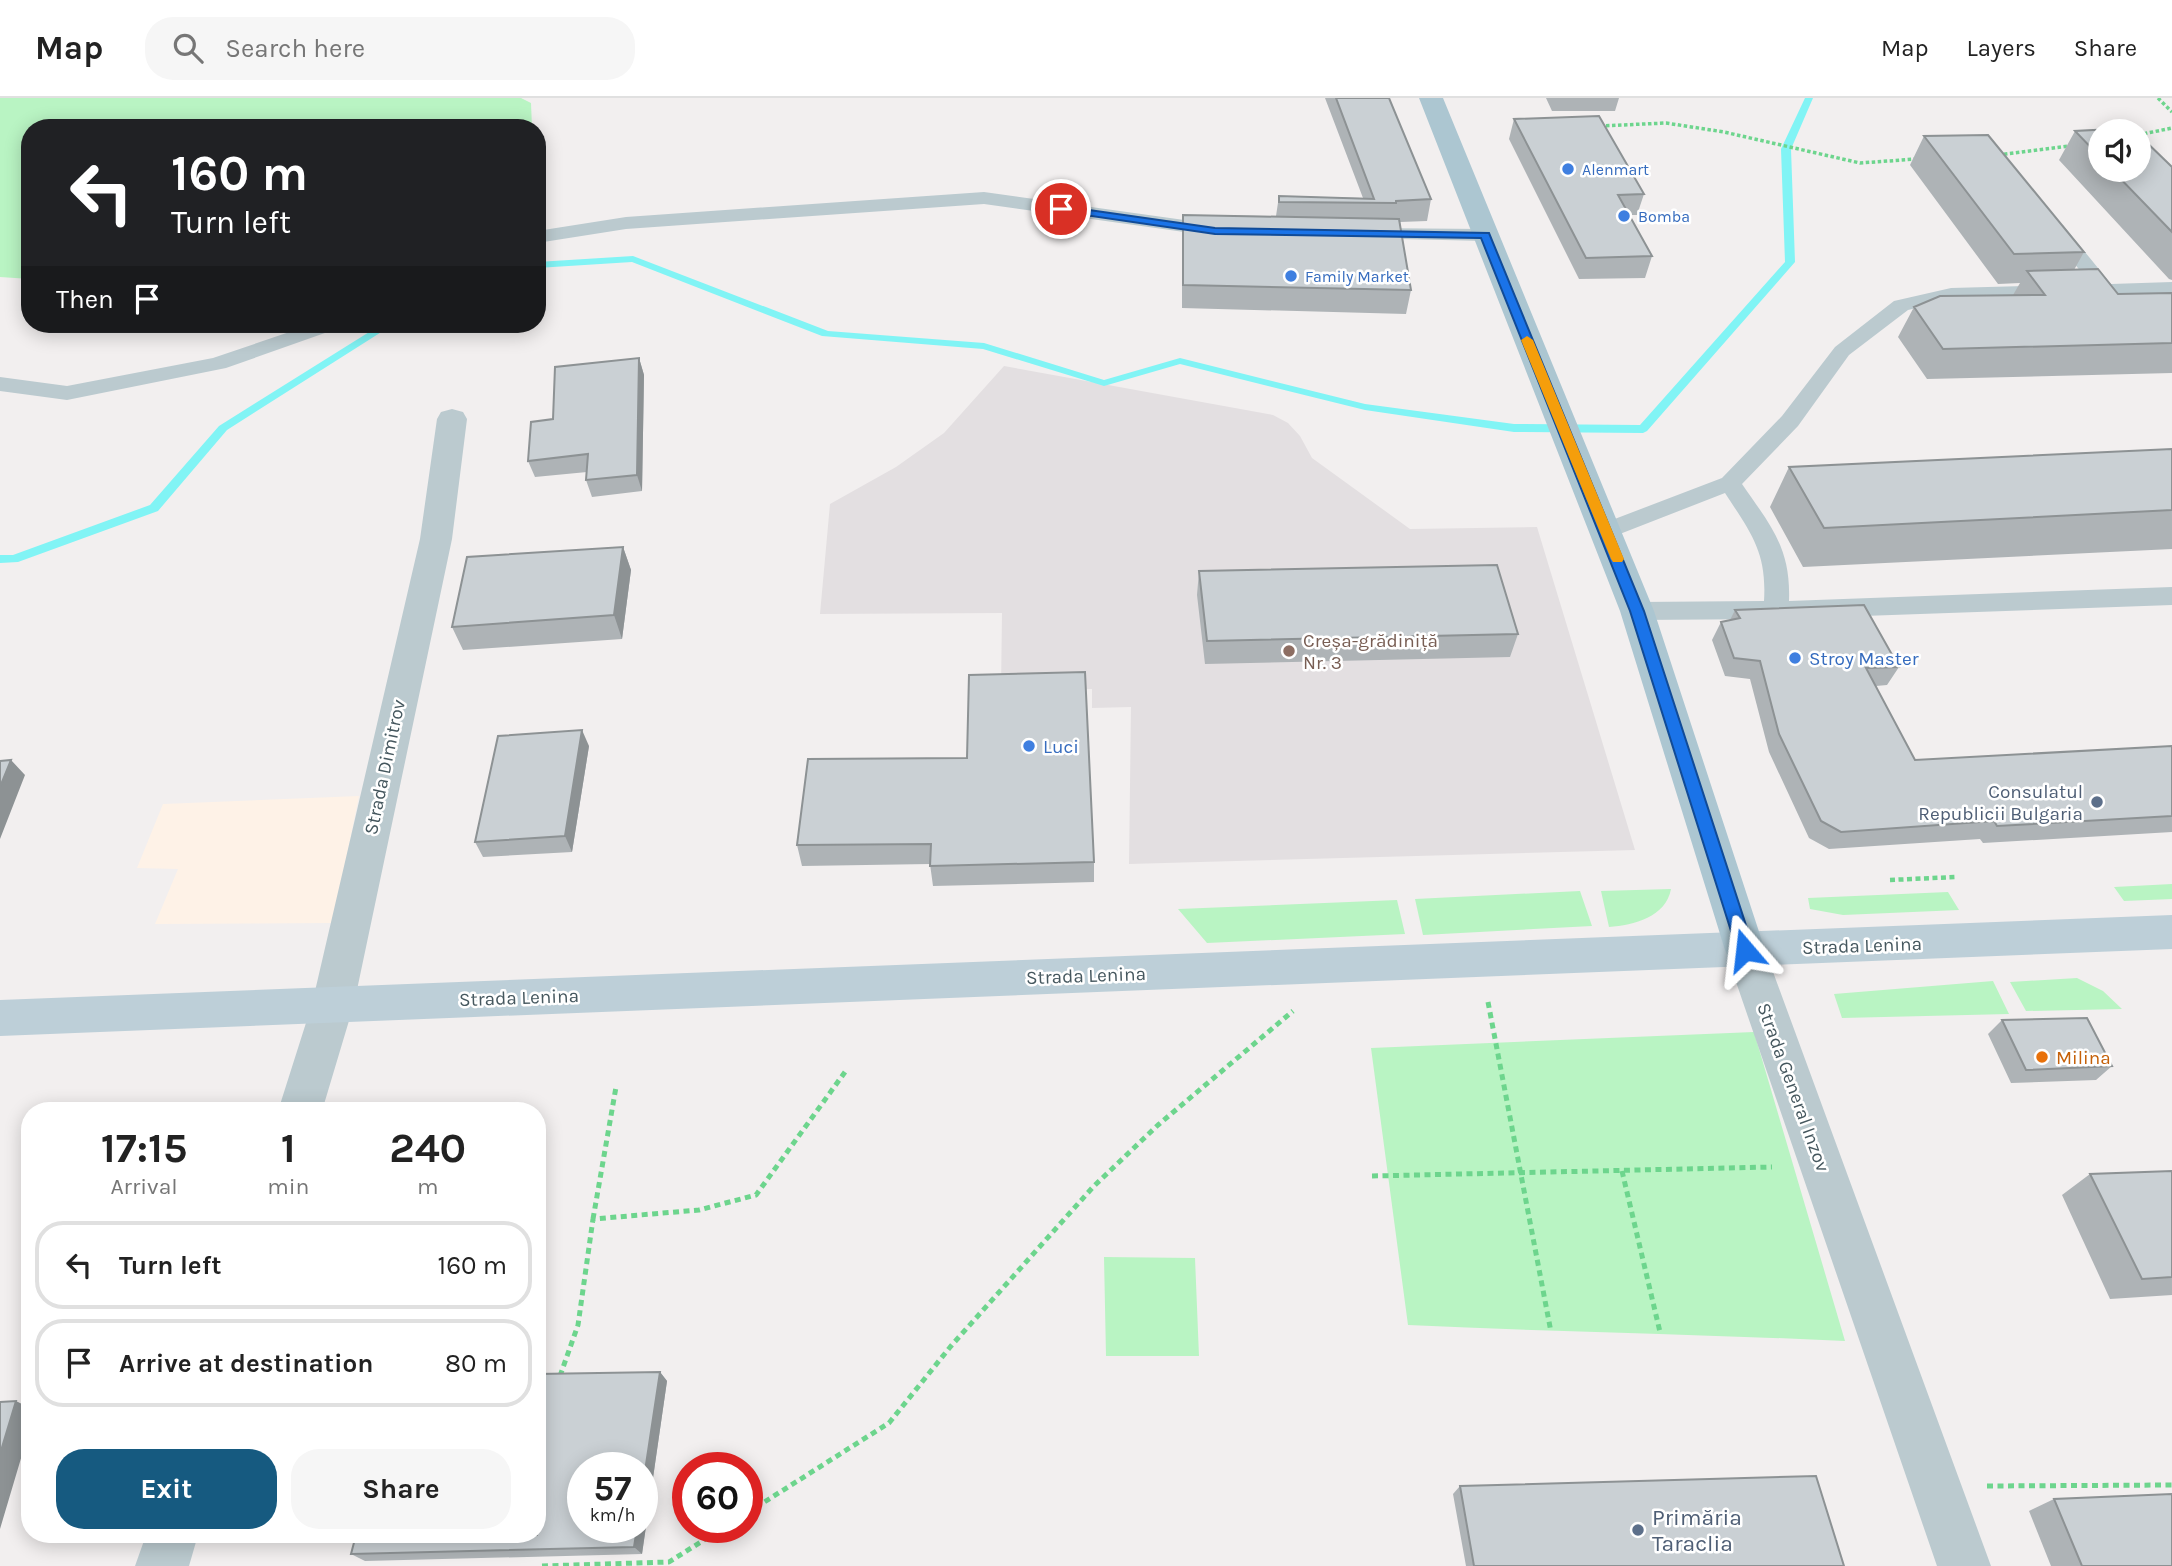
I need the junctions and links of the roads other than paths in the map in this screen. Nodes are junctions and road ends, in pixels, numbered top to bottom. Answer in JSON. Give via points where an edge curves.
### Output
{"nodes":[{"id":1,"x":1431,"y":98,"type":"edge"},
{"id":2,"x":2045,"y":215,"type":"edge"},
{"id":3,"x":1242,"y":232,"type":"edge"},
{"id":4,"x":1350,"y":233,"type":"edge"},
{"id":5,"x":546,"y":235,"type":"edge"},
{"id":6,"x":1485,"y":235,"type":"junction"},
{"id":7,"x":2172,"y":288,"type":"edge"},
{"id":8,"x":2105,"y":289,"type":"junction"},
{"id":9,"x":306,"y":333,"type":"edge"},
{"id":10,"x":0,"y":384,"type":"edge"},
{"id":11,"x":452,"y":419,"type":"dead end"},
{"id":12,"x":1730,"y":483,"type":"junction"},
{"id":13,"x":1607,"y":531,"type":"junction"},
{"id":14,"x":2172,"y":596,"type":"edge"},
{"id":15,"x":1776,"y":610,"type":"junction"},
{"id":16,"x":1637,"y":611,"type":"junction"},
{"id":17,"x":2172,"y":932,"type":"edge"},
{"id":18,"x":1745,"y":950,"type":"junction"},
{"id":19,"x":333,"y":1004,"type":"junction"},
{"id":20,"x":0,"y":1018,"type":"edge"},
{"id":21,"x":303,"y":1102,"type":"edge"},
{"id":22,"x":169,"y":1543,"type":"edge"},
{"id":23,"x":162,"y":1566,"type":"edge"},
{"id":24,"x":1964,"y":1566,"type":"edge"}],
"edges":[{"from":1,"to":6,"type":"main road","name":"Strada General Inzov"},
{"from":2,"to":8,"type":"lane"},
{"from":3,"to":5,"type":"lane","via":[[984,198],[626,223]]},
{"from":4,"to":6,"type":"lane"},
{"from":6,"to":13,"type":"main road","name":"Strada General Inzov"},
{"from":7,"to":8,"type":"lane"},
{"from":8,"to":12,"type":"lane","via":[[1951,294],[1900,305],[1842,351],[1790,421]]},
{"from":9,"to":10,"type":"lane","via":[[218,363],[67,393]]},
{"from":11,"to":19,"type":"street","name":"Strada Dimitrov","via":[[436,539]]},
{"from":12,"to":13,"type":"lane"},
{"from":12,"to":15,"type":"lane","via":[[1763,534],[1778,571]]},
{"from":13,"to":16,"type":"main road","name":"Strada General Inzov"},
{"from":14,"to":15,"type":"lane"},
{"from":15,"to":16,"type":"lane"},
{"from":16,"to":18,"type":"main road","name":"Strada General Inzov"},
{"from":17,"to":18,"type":"street","name":"Strada Lenina"},
{"from":18,"to":19,"type":"street","name":"Strada Lenina"},
{"from":18,"to":24,"type":"street","name":"Strada General Inzov"},
{"from":19,"to":20,"type":"street","name":"Strada Lenina"},
{"from":19,"to":21,"type":"street","name":"Strada Dimitrov"},
{"from":22,"to":23,"type":"street"}]}
